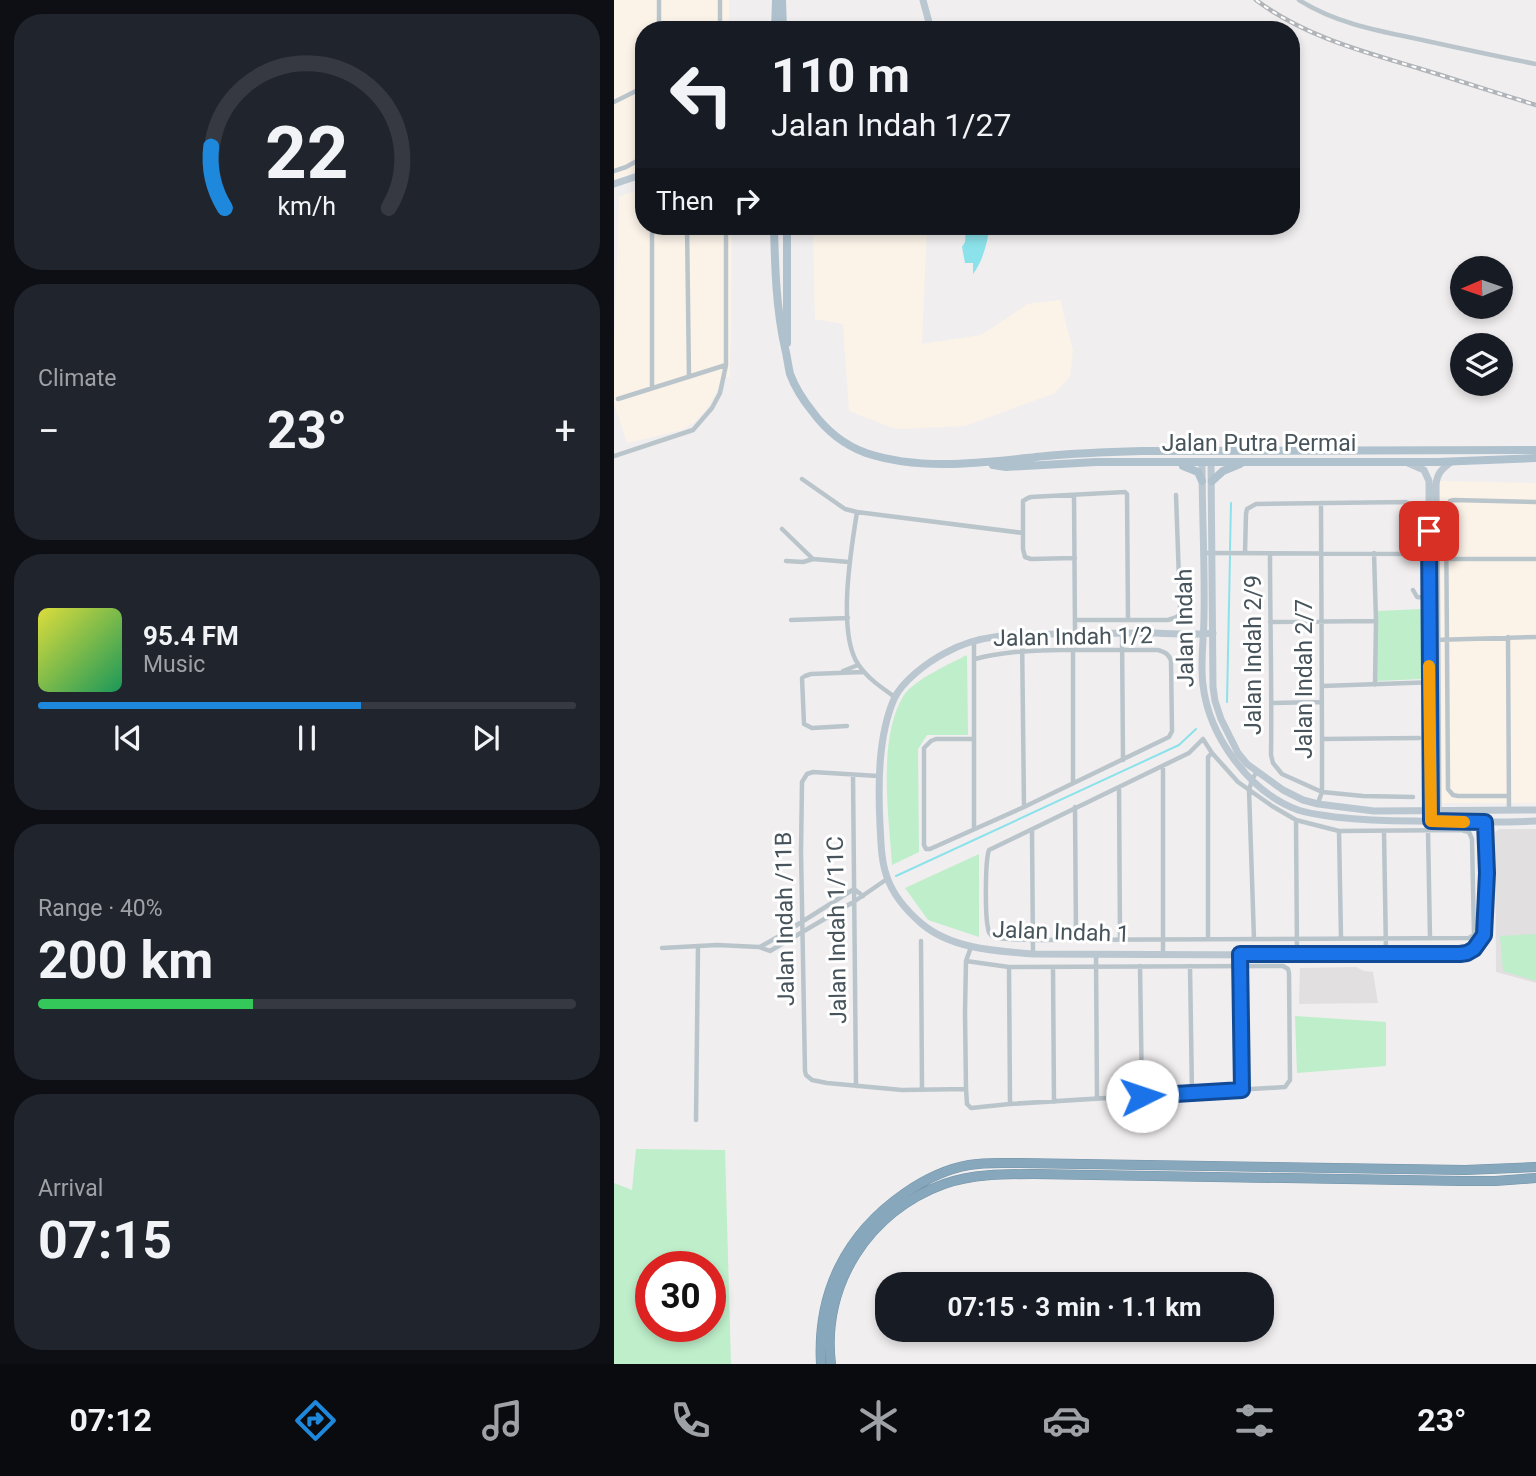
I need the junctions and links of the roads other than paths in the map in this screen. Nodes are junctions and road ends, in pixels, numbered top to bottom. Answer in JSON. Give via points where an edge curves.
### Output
{"nodes":[{"id":1,"x":659,"y":0,"type":"edge"},
{"id":2,"x":720,"y":0,"type":"edge"},
{"id":3,"x":776,"y":0,"type":"edge"},
{"id":4,"x":782,"y":0,"type":"edge"},
{"id":5,"x":923,"y":0,"type":"edge"},
{"id":6,"x":1299,"y":0,"type":"edge"},
{"id":7,"x":659,"y":21,"type":"edge"},
{"id":8,"x":721,"y":21,"type":"edge"},
{"id":9,"x":775,"y":21,"type":"edge"},
{"id":10,"x":783,"y":21,"type":"edge"},
{"id":11,"x":929,"y":21,"type":"edge"},
{"id":12,"x":1536,"y":64,"type":"edge"},
{"id":13,"x":635,"y":92,"type":"edge"},
{"id":14,"x":614,"y":102,"type":"edge"},
{"id":15,"x":635,"y":162,"type":"edge"},
{"id":16,"x":614,"y":170,"type":"edge"},
{"id":17,"x":635,"y":177,"type":"edge"},
{"id":18,"x":614,"y":184,"type":"edge"},
{"id":19,"x":652,"y":235,"type":"edge"},
{"id":20,"x":688,"y":235,"type":"edge"},
{"id":21,"x":726,"y":235,"type":"edge"},
{"id":22,"x":774,"y":235,"type":"edge"},
{"id":23,"x":787,"y":235,"type":"edge"},
{"id":24,"x":786,"y":353,"type":"junction"},
{"id":25,"x":726,"y":365,"type":"junction"},
{"id":26,"x":689,"y":377,"type":"junction"},
{"id":27,"x":652,"y":388,"type":"junction"},
{"id":28,"x":618,"y":399,"type":"dead end"},
{"id":29,"x":1536,"y":450,"type":"edge"},
{"id":30,"x":1172,"y":451,"type":"junction"},
{"id":31,"x":1236,"y":451,"type":"junction"},
{"id":32,"x":614,"y":456,"type":"edge"},
{"id":33,"x":1536,"y":458,"type":"edge"},
{"id":34,"x":1207,"y":461,"type":"junction"},
{"id":35,"x":1249,"y":461,"type":"junction"},
{"id":36,"x":1452,"y":461,"type":"junction"},
{"id":37,"x":1403,"y":462,"type":"junction"},
{"id":38,"x":983,"y":463,"type":"junction"},
{"id":39,"x":1169,"y":463,"type":"junction"},
{"id":40,"x":802,"y":479,"type":"dead end"},
{"id":41,"x":1207,"y":481,"type":"junction"},
{"id":42,"x":1074,"y":495,"type":"junction"},
{"id":43,"x":1176,"y":495,"type":"dead end"},
{"id":44,"x":1536,"y":502,"type":"edge"},
{"id":45,"x":1321,"y":503,"type":"junction"},
{"id":46,"x":857,"y":512,"type":"junction"},
{"id":47,"x":782,"y":529,"type":"dead end"},
{"id":48,"x":1023,"y":533,"type":"junction"},
{"id":49,"x":1208,"y":553,"type":"junction"},
{"id":50,"x":1374,"y":553,"type":"junction"},
{"id":51,"x":1245,"y":554,"type":"junction"},
{"id":52,"x":1270,"y":554,"type":"junction"},
{"id":53,"x":1321,"y":554,"type":"junction"},
{"id":54,"x":1418,"y":554,"type":"junction"},
{"id":55,"x":1433,"y":554,"type":"junction"},
{"id":56,"x":1075,"y":558,"type":"junction"},
{"id":57,"x":1446,"y":558,"type":"junction"},
{"id":58,"x":814,"y":559,"type":"junction"},
{"id":59,"x":1536,"y":559,"type":"edge"},
{"id":60,"x":786,"y":561,"type":"dead end"},
{"id":61,"x":849,"y":562,"type":"junction"},
{"id":62,"x":1413,"y":590,"type":"dead end"},
{"id":63,"x":1430,"y":598,"type":"junction"},
{"id":64,"x":848,"y":618,"type":"junction"},
{"id":65,"x":791,"y":620,"type":"dead end"},
{"id":66,"x":1075,"y":620,"type":"junction"},
{"id":67,"x":1128,"y":620,"type":"junction"},
{"id":68,"x":1322,"y":621,"type":"junction"},
{"id":69,"x":1376,"y":621,"type":"junction"},
{"id":70,"x":1270,"y":622,"type":"junction"},
{"id":71,"x":1075,"y":633,"type":"junction"},
{"id":72,"x":1122,"y":633,"type":"junction"},
{"id":73,"x":1213,"y":633,"type":"junction"},
{"id":74,"x":1022,"y":634,"type":"junction"},
{"id":75,"x":1203,"y":634,"type":"junction"},
{"id":76,"x":1508,"y":637,"type":"junction"},
{"id":77,"x":1536,"y":637,"type":"edge"},
{"id":78,"x":1447,"y":639,"type":"junction"},
{"id":79,"x":974,"y":640,"type":"junction"},
{"id":80,"x":1433,"y":640,"type":"junction"},
{"id":81,"x":1121,"y":649,"type":"junction"},
{"id":82,"x":1073,"y":650,"type":"junction"},
{"id":83,"x":1022,"y":651,"type":"junction"},
{"id":84,"x":975,"y":659,"type":"junction"},
{"id":85,"x":858,"y":665,"type":"junction"},
{"id":86,"x":864,"y":672,"type":"junction"},
{"id":87,"x":839,"y":673,"type":"junction"},
{"id":88,"x":1433,"y":682,"type":"junction"},
{"id":89,"x":1375,"y":685,"type":"junction"},
{"id":90,"x":1322,"y":686,"type":"junction"},
{"id":91,"x":895,"y":697,"type":"junction"},
{"id":92,"x":1322,"y":702,"type":"junction"},
{"id":93,"x":1272,"y":703,"type":"junction"},
{"id":94,"x":847,"y":726,"type":"dead end"},
{"id":95,"x":1419,"y":738,"type":"dead end"},
{"id":96,"x":974,"y":739,"type":"junction"},
{"id":97,"x":1322,"y":739,"type":"junction"},
{"id":98,"x":1212,"y":752,"type":"junction"},
{"id":99,"x":1123,"y":760,"type":"junction"},
{"id":100,"x":1163,"y":766,"type":"junction"},
{"id":101,"x":1257,"y":771,"type":"junction"},
{"id":102,"x":853,"y":775,"type":"junction"},
{"id":103,"x":878,"y":776,"type":"junction"},
{"id":104,"x":1252,"y":780,"type":"junction"},
{"id":105,"x":1073,"y":783,"type":"junction"},
{"id":106,"x":1119,"y":787,"type":"junction"},
{"id":107,"x":1249,"y":790,"type":"junction"},
{"id":108,"x":1322,"y":792,"type":"junction"},
{"id":109,"x":1509,"y":796,"type":"junction"},
{"id":110,"x":1413,"y":797,"type":"dead end"},
{"id":111,"x":1318,"y":804,"type":"junction"},
{"id":112,"x":1024,"y":807,"type":"junction"},
{"id":113,"x":1075,"y":807,"type":"junction"},
{"id":114,"x":1536,"y":810,"type":"edge"},
{"id":115,"x":1434,"y":811,"type":"junction"},
{"id":116,"x":1485,"y":811,"type":"junction"},
{"id":117,"x":1509,"y":811,"type":"junction"},
{"id":118,"x":1296,"y":820,"type":"junction"},
{"id":119,"x":1536,"y":821,"type":"edge"},
{"id":120,"x":1434,"y":822,"type":"junction"},
{"id":121,"x":1485,"y":822,"type":"junction"},
{"id":122,"x":974,"y":829,"type":"junction"},
{"id":123,"x":1032,"y":830,"type":"junction"},
{"id":124,"x":1339,"y":831,"type":"junction"},
{"id":125,"x":1384,"y":831,"type":"junction"},
{"id":126,"x":1428,"y":831,"type":"junction"},
{"id":127,"x":887,"y":879,"type":"junction"},
{"id":128,"x":854,"y":889,"type":"junction"},
{"id":129,"x":863,"y":896,"type":"junction"},
{"id":130,"x":855,"y":901,"type":"junction"},
{"id":131,"x":803,"y":921,"type":"junction"},
{"id":132,"x":803,"y":932,"type":"junction"},
{"id":133,"x":1163,"y":938,"type":"junction"},
{"id":134,"x":1430,"y":938,"type":"junction"},
{"id":135,"x":1076,"y":939,"type":"junction"},
{"id":136,"x":1120,"y":939,"type":"junction"},
{"id":137,"x":1208,"y":939,"type":"junction"},
{"id":138,"x":1254,"y":939,"type":"junction"},
{"id":139,"x":1297,"y":939,"type":"junction"},
{"id":140,"x":1341,"y":939,"type":"junction"},
{"id":141,"x":1386,"y":939,"type":"junction"},
{"id":142,"x":1033,"y":940,"type":"junction"},
{"id":143,"x":921,"y":941,"type":"dead end"},
{"id":144,"x":698,"y":946,"type":"junction"},
{"id":145,"x":759,"y":947,"type":"junction"},
{"id":146,"x":971,"y":947,"type":"junction"},
{"id":147,"x":662,"y":948,"type":"dead end"},
{"id":148,"x":1163,"y":953,"type":"junction"},
{"id":149,"x":1386,"y":953,"type":"junction"},
{"id":150,"x":1033,"y":954,"type":"junction"},
{"id":151,"x":1096,"y":954,"type":"junction"},
{"id":152,"x":1240,"y":954,"type":"junction"},
{"id":153,"x":1297,"y":955,"type":"junction"},
{"id":154,"x":966,"y":961,"type":"junction"},
{"id":155,"x":1240,"y":965,"type":"junction"},
{"id":156,"x":1140,"y":966,"type":"junction"},
{"id":157,"x":1190,"y":966,"type":"junction"},
{"id":158,"x":1009,"y":967,"type":"junction"},
{"id":159,"x":1096,"y":967,"type":"junction"},
{"id":160,"x":1053,"y":968,"type":"junction"},
{"id":161,"x":856,"y":1086,"type":"junction"},
{"id":162,"x":966,"y":1089,"type":"junction"},
{"id":163,"x":922,"y":1090,"type":"junction"},
{"id":164,"x":1242,"y":1090,"type":"junction"},
{"id":165,"x":1192,"y":1093,"type":"junction"},
{"id":166,"x":1142,"y":1096,"type":"junction"},
{"id":167,"x":1097,"y":1099,"type":"junction"},
{"id":168,"x":1054,"y":1102,"type":"junction"},
{"id":169,"x":1010,"y":1104,"type":"junction"},
{"id":170,"x":696,"y":1120,"type":"dead end"},
{"id":171,"x":1536,"y":1167,"type":"edge"},
{"id":172,"x":1536,"y":1178,"type":"edge"},
{"id":173,"x":821,"y":1364,"type":"edge"},
{"id":174,"x":831,"y":1364,"type":"edge"}],
"edges":[{"from":1,"to":7,"type":"street"},
{"from":2,"to":8,"type":"street"},
{"from":3,"to":9,"type":"main road"},
{"from":4,"to":10,"type":"main road"},
{"from":5,"to":11,"type":"street"},
{"from":6,"to":12,"type":"street","via":[[1370,29]]},
{"from":13,"to":14,"type":"street"},
{"from":15,"to":16,"type":"street"},
{"from":17,"to":18,"type":"street"},
{"from":19,"to":27,"type":"street"},
{"from":20,"to":26,"type":"street"},
{"from":21,"to":25,"type":"street"},
{"from":22,"to":24,"type":"main road","via":[[779,323]]},
{"from":23,"to":24,"type":"main road"},
{"from":24,"to":38,"type":"main road","name":"Jalan Putra Permai","via":[[804,401],[834,435],[849,444],[906,462]]},
{"from":25,"to":26,"type":"street"},
{"from":25,"to":32,"type":"street","via":[[720,393],[693,430]]},
{"from":26,"to":27,"type":"street"},
{"from":27,"to":28,"type":"street"},
{"from":29,"to":31,"type":"main road","name":"Jalan Putra Permai"},
{"from":30,"to":31,"type":"main road","name":"Jalan Putra Permai"},
{"from":30,"to":34,"type":"main road"},
{"from":30,"to":38,"type":"main road","name":"Jalan Putra Permai","via":[[1082,453]]},
{"from":31,"to":34,"type":"main road","via":[[1211,454]]},
{"from":33,"to":36,"type":"main road","name":"Jalan Putra Permai"},
{"from":34,"to":35,"type":"main road","name":"Jalan Putra Permai"},
{"from":34,"to":39,"type":"main road","name":"Jalan Putra Permai"},
{"from":34,"to":41,"type":"street","name":"Jalan Indah"},
{"from":35,"to":37,"type":"main road","name":"Jalan Putra Permai"},
{"from":35,"to":41,"type":"main road"},
{"from":36,"to":37,"type":"main road","name":"Jalan Putra Permai"},
{"from":36,"to":55,"type":"street","via":[[1437,475]]},
{"from":37,"to":55,"type":"street","via":[[1427,473]]},
{"from":38,"to":39,"type":"main road","name":"Jalan Putra Permai","via":[[1006,467]]},
{"from":39,"to":41,"type":"main road","via":[[1194,470]]},
{"from":40,"to":46,"type":"street","via":[[845,509]]},
{"from":41,"to":49,"type":"street","name":"Jalan Indah"},
{"from":42,"to":48,"type":"street","via":[[1023,501]]},
{"from":42,"to":56,"type":"street"},
{"from":42,"to":67,"type":"street","via":[[1127,494]]},
{"from":43,"to":67,"type":"street","via":[[1180,613],[1168,620]]},
{"from":44,"to":57,"type":"street","via":[[1454,500],[1447,504]]},
{"from":45,"to":51,"type":"street","via":[[1251,506],[1246,514]]},
{"from":45,"to":53,"type":"street","name":"Jalan Indah 2/7"},
{"from":45,"to":54,"type":"street","via":[[1412,503],[1419,514]]},
{"from":46,"to":48,"type":"street"},
{"from":46,"to":61,"type":"street"},
{"from":47,"to":58,"type":"street"},
{"from":48,"to":56,"type":"street","via":[[1028,559]]},
{"from":49,"to":51,"type":"street"},
{"from":49,"to":73,"type":"street","name":"Jalan Indah"},
{"from":49,"to":75,"type":"street","name":"Jalan Indah"},
{"from":50,"to":53,"type":"street"},
{"from":50,"to":54,"type":"street"},
{"from":50,"to":69,"type":"street"},
{"from":51,"to":52,"type":"street"},
{"from":52,"to":53,"type":"street"},
{"from":52,"to":70,"type":"street","name":"Jalan Indah 2/9"},
{"from":53,"to":68,"type":"street","name":"Jalan Indah 2/7"},
{"from":54,"to":55,"type":"street"},
{"from":55,"to":57,"type":"street"},
{"from":55,"to":63,"type":"street"},
{"from":55,"to":80,"type":"street"},
{"from":56,"to":66,"type":"street"},
{"from":57,"to":59,"type":"street"},
{"from":57,"to":78,"type":"street"},
{"from":58,"to":60,"type":"street"},
{"from":58,"to":61,"type":"street"},
{"from":61,"to":64,"type":"street"},
{"from":62,"to":63,"type":"street","via":[[1417,597]]},
{"from":63,"to":80,"type":"street"},
{"from":64,"to":65,"type":"street"},
{"from":64,"to":85,"type":"street","via":[[851,649]]},
{"from":66,"to":67,"type":"street"},
{"from":66,"to":71,"type":"street"},
{"from":68,"to":69,"type":"street"},
{"from":68,"to":70,"type":"street"},
{"from":68,"to":90,"type":"street","name":"Jalan Indah 2/7"},
{"from":69,"to":89,"type":"street"},
{"from":70,"to":93,"type":"street","name":"Jalan Indah 2/9"},
{"from":71,"to":72,"type":"street","name":"Jalan Indah 1"},
{"from":71,"to":74,"type":"street","name":"Jalan Indah 1"},
{"from":72,"to":75,"type":"street","name":"Jalan Indah 1"},
{"from":72,"to":81,"type":"street"},
{"from":73,"to":75,"type":"street","name":"Jalan Indah 1"},
{"from":73,"to":101,"type":"street","name":"Jalan Indah","via":[[1215,701],[1238,753]]},
{"from":74,"to":79,"type":"street","name":"Jalan Indah 1"},
{"from":74,"to":83,"type":"street"},
{"from":75,"to":104,"type":"street","name":"Jalan Indah","via":[[1202,682],[1208,706],[1226,748]]},
{"from":76,"to":77,"type":"street"},
{"from":76,"to":78,"type":"street"},
{"from":76,"to":109,"type":"street"},
{"from":78,"to":80,"type":"street"},
{"from":78,"to":109,"type":"street","via":[[1450,793]]},
{"from":79,"to":84,"type":"street"},
{"from":79,"to":91,"type":"street","name":"Jalan Indah 1","via":[[923,667]]},
{"from":80,"to":88,"type":"street"},
{"from":81,"to":82,"type":"street","name":"Jalan Indah 1/2"},
{"from":81,"to":99,"type":"street"},
{"from":81,"to":99,"type":"street","name":"Jalan Indah 1/2","via":[[1158,650],[1171,661],[1172,731],[1169,737]]},
{"from":82,"to":83,"type":"street","name":"Jalan Indah 1/2"},
{"from":82,"to":105,"type":"street"},
{"from":83,"to":84,"type":"street","name":"Jalan Indah 1/2"},
{"from":83,"to":112,"type":"street"},
{"from":84,"to":96,"type":"street"},
{"from":85,"to":86,"type":"street"},
{"from":85,"to":87,"type":"street"},
{"from":86,"to":87,"type":"street"},
{"from":86,"to":91,"type":"street"},
{"from":87,"to":94,"type":"street","via":[[802,678],[802,720],[812,728]]},
{"from":88,"to":89,"type":"street"},
{"from":88,"to":115,"type":"street"},
{"from":89,"to":90,"type":"street"},
{"from":90,"to":92,"type":"street","name":"Jalan Indah 2/7"},
{"from":91,"to":103,"type":"street","name":"Jalan Indah 1"},
{"from":92,"to":93,"type":"street"},
{"from":92,"to":97,"type":"street","name":"Jalan Indah 2/7"},
{"from":93,"to":108,"type":"street","name":"Jalan Indah 2/9","via":[[1273,763],[1282,774]]},
{"from":95,"to":97,"type":"street"},
{"from":96,"to":122,"type":"street"},
{"from":96,"to":122,"type":"street","via":[[936,739],[924,748],[924,845],[930,849]]},
{"from":97,"to":108,"type":"street","name":"Jalan Indah 2/7"},
{"from":98,"to":100,"type":"street","via":[[1201,740],[1189,753]]},
{"from":98,"to":107,"type":"street"},
{"from":98,"to":137,"type":"street","via":[[1208,757]]},
{"from":99,"to":105,"type":"street"},
{"from":100,"to":106,"type":"street"},
{"from":100,"to":133,"type":"street"},
{"from":101,"to":104,"type":"street"},
{"from":101,"to":111,"type":"street","name":"Jalan Indah","via":[[1283,790]]},
{"from":102,"to":103,"type":"street"},
{"from":102,"to":128,"type":"street","name":"Jalan Indah 1/11C"},
{"from":102,"to":131,"type":"street","name":"Jalan Indah /11B","via":[[813,772],[802,782]]},
{"from":103,"to":127,"type":"street","name":"Jalan Indah 1"},
{"from":104,"to":107,"type":"street"},
{"from":104,"to":120,"type":"street","name":"Jalan Indah","via":[[1285,804],[1308,813]]},
{"from":105,"to":112,"type":"street"},
{"from":106,"to":113,"type":"street"},
{"from":106,"to":136,"type":"street"},
{"from":107,"to":118,"type":"street"},
{"from":107,"to":138,"type":"street"},
{"from":108,"to":110,"type":"street"},
{"from":108,"to":111,"type":"street","name":"Jalan Indah 2/7"},
{"from":109,"to":117,"type":"street"},
{"from":111,"to":115,"type":"street","name":"Jalan Indah","via":[[1374,811]]},
{"from":112,"to":122,"type":"street"},
{"from":113,"to":123,"type":"street"},
{"from":113,"to":135,"type":"street"},
{"from":114,"to":117,"type":"street","name":"Jalan Indah"},
{"from":115,"to":116,"type":"street","name":"Jalan Indah"},
{"from":115,"to":120,"type":"street"},
{"from":116,"to":117,"type":"street","name":"Jalan Indah"},
{"from":116,"to":121,"type":"street","name":"Jalan Indah 1"},
{"from":118,"to":124,"type":"street"},
{"from":118,"to":139,"type":"street"},
{"from":119,"to":121,"type":"street","name":"Jalan Indah"},
{"from":120,"to":121,"type":"street","name":"Jalan Indah"},
{"from":121,"to":149,"type":"street","name":"Jalan Indah 1","via":[[1485,925],[1480,942],[1460,954]]},
{"from":123,"to":142,"type":"street"},
{"from":123,"to":142,"type":"street","via":[[989,849],[987,927],[995,937]]},
{"from":124,"to":125,"type":"street"},
{"from":124,"to":140,"type":"street"},
{"from":125,"to":126,"type":"street"},
{"from":125,"to":141,"type":"street"},
{"from":126,"to":134,"type":"street"},
{"from":126,"to":134,"type":"street","via":[[1471,835],[1475,934]]},
{"from":127,"to":129,"type":"street"},
{"from":127,"to":146,"type":"street","name":"Jalan Indah 1","via":[[901,902],[925,926]]},
{"from":128,"to":129,"type":"street"},
{"from":128,"to":130,"type":"street","name":"Jalan Indah 1/11C"},
{"from":128,"to":131,"type":"street"},
{"from":129,"to":130,"type":"street"},
{"from":130,"to":132,"type":"street"},
{"from":130,"to":161,"type":"street","name":"Jalan Indah 1/11C"},
{"from":131,"to":132,"type":"street","name":"Jalan Indah /11B"},
{"from":131,"to":145,"type":"street"},
{"from":132,"to":145,"type":"street","via":[[770,951]]},
{"from":132,"to":161,"type":"street","name":"Jalan Indah /11B","via":[[805,1071],[816,1082]]},
{"from":133,"to":136,"type":"street"},
{"from":133,"to":137,"type":"street"},
{"from":133,"to":148,"type":"street"},
{"from":134,"to":141,"type":"street"},
{"from":135,"to":136,"type":"street"},
{"from":135,"to":142,"type":"street"},
{"from":137,"to":138,"type":"street"},
{"from":138,"to":139,"type":"street"},
{"from":139,"to":140,"type":"street"},
{"from":139,"to":153,"type":"street"},
{"from":140,"to":141,"type":"street"},
{"from":141,"to":149,"type":"street"},
{"from":142,"to":150,"type":"street"},
{"from":143,"to":163,"type":"street"},
{"from":144,"to":145,"type":"street"},
{"from":144,"to":147,"type":"street"},
{"from":144,"to":170,"type":"street"},
{"from":146,"to":150,"type":"street","name":"Jalan Indah 1"},
{"from":146,"to":154,"type":"street"},
{"from":148,"to":151,"type":"street","name":"Jalan Indah 1"},
{"from":148,"to":152,"type":"street","name":"Jalan Indah 1"},
{"from":149,"to":153,"type":"street","name":"Jalan Indah 1"},
{"from":150,"to":151,"type":"street","name":"Jalan Indah 1"},
{"from":151,"to":159,"type":"street"},
{"from":152,"to":153,"type":"street","name":"Jalan Indah 1"},
{"from":152,"to":155,"type":"street"},
{"from":154,"to":158,"type":"street"},
{"from":154,"to":162,"type":"street"},
{"from":155,"to":157,"type":"street"},
{"from":155,"to":164,"type":"street"},
{"from":155,"to":164,"type":"street","via":[[1288,970],[1291,1080],[1285,1087]]},
{"from":156,"to":157,"type":"street"},
{"from":156,"to":159,"type":"street"},
{"from":156,"to":166,"type":"street"},
{"from":157,"to":165,"type":"street"},
{"from":158,"to":160,"type":"street"},
{"from":158,"to":169,"type":"street"},
{"from":159,"to":160,"type":"street"},
{"from":159,"to":167,"type":"street"},
{"from":160,"to":168,"type":"street"},
{"from":161,"to":163,"type":"street"},
{"from":162,"to":163,"type":"street"},
{"from":162,"to":169,"type":"street","via":[[971,1108]]},
{"from":164,"to":165,"type":"street"},
{"from":165,"to":166,"type":"street"},
{"from":166,"to":167,"type":"street"},
{"from":167,"to":168,"type":"street"},
{"from":168,"to":169,"type":"street"},
{"from":171,"to":173,"type":"highway","via":[[970,1165],[915,1187],[879,1213],[853,1243],[828,1293],[821,1326]]},
{"from":172,"to":174,"type":"highway","via":[[1463,1181],[1011,1174],[946,1183],[898,1207],[858,1250],[834,1300]]}]}
